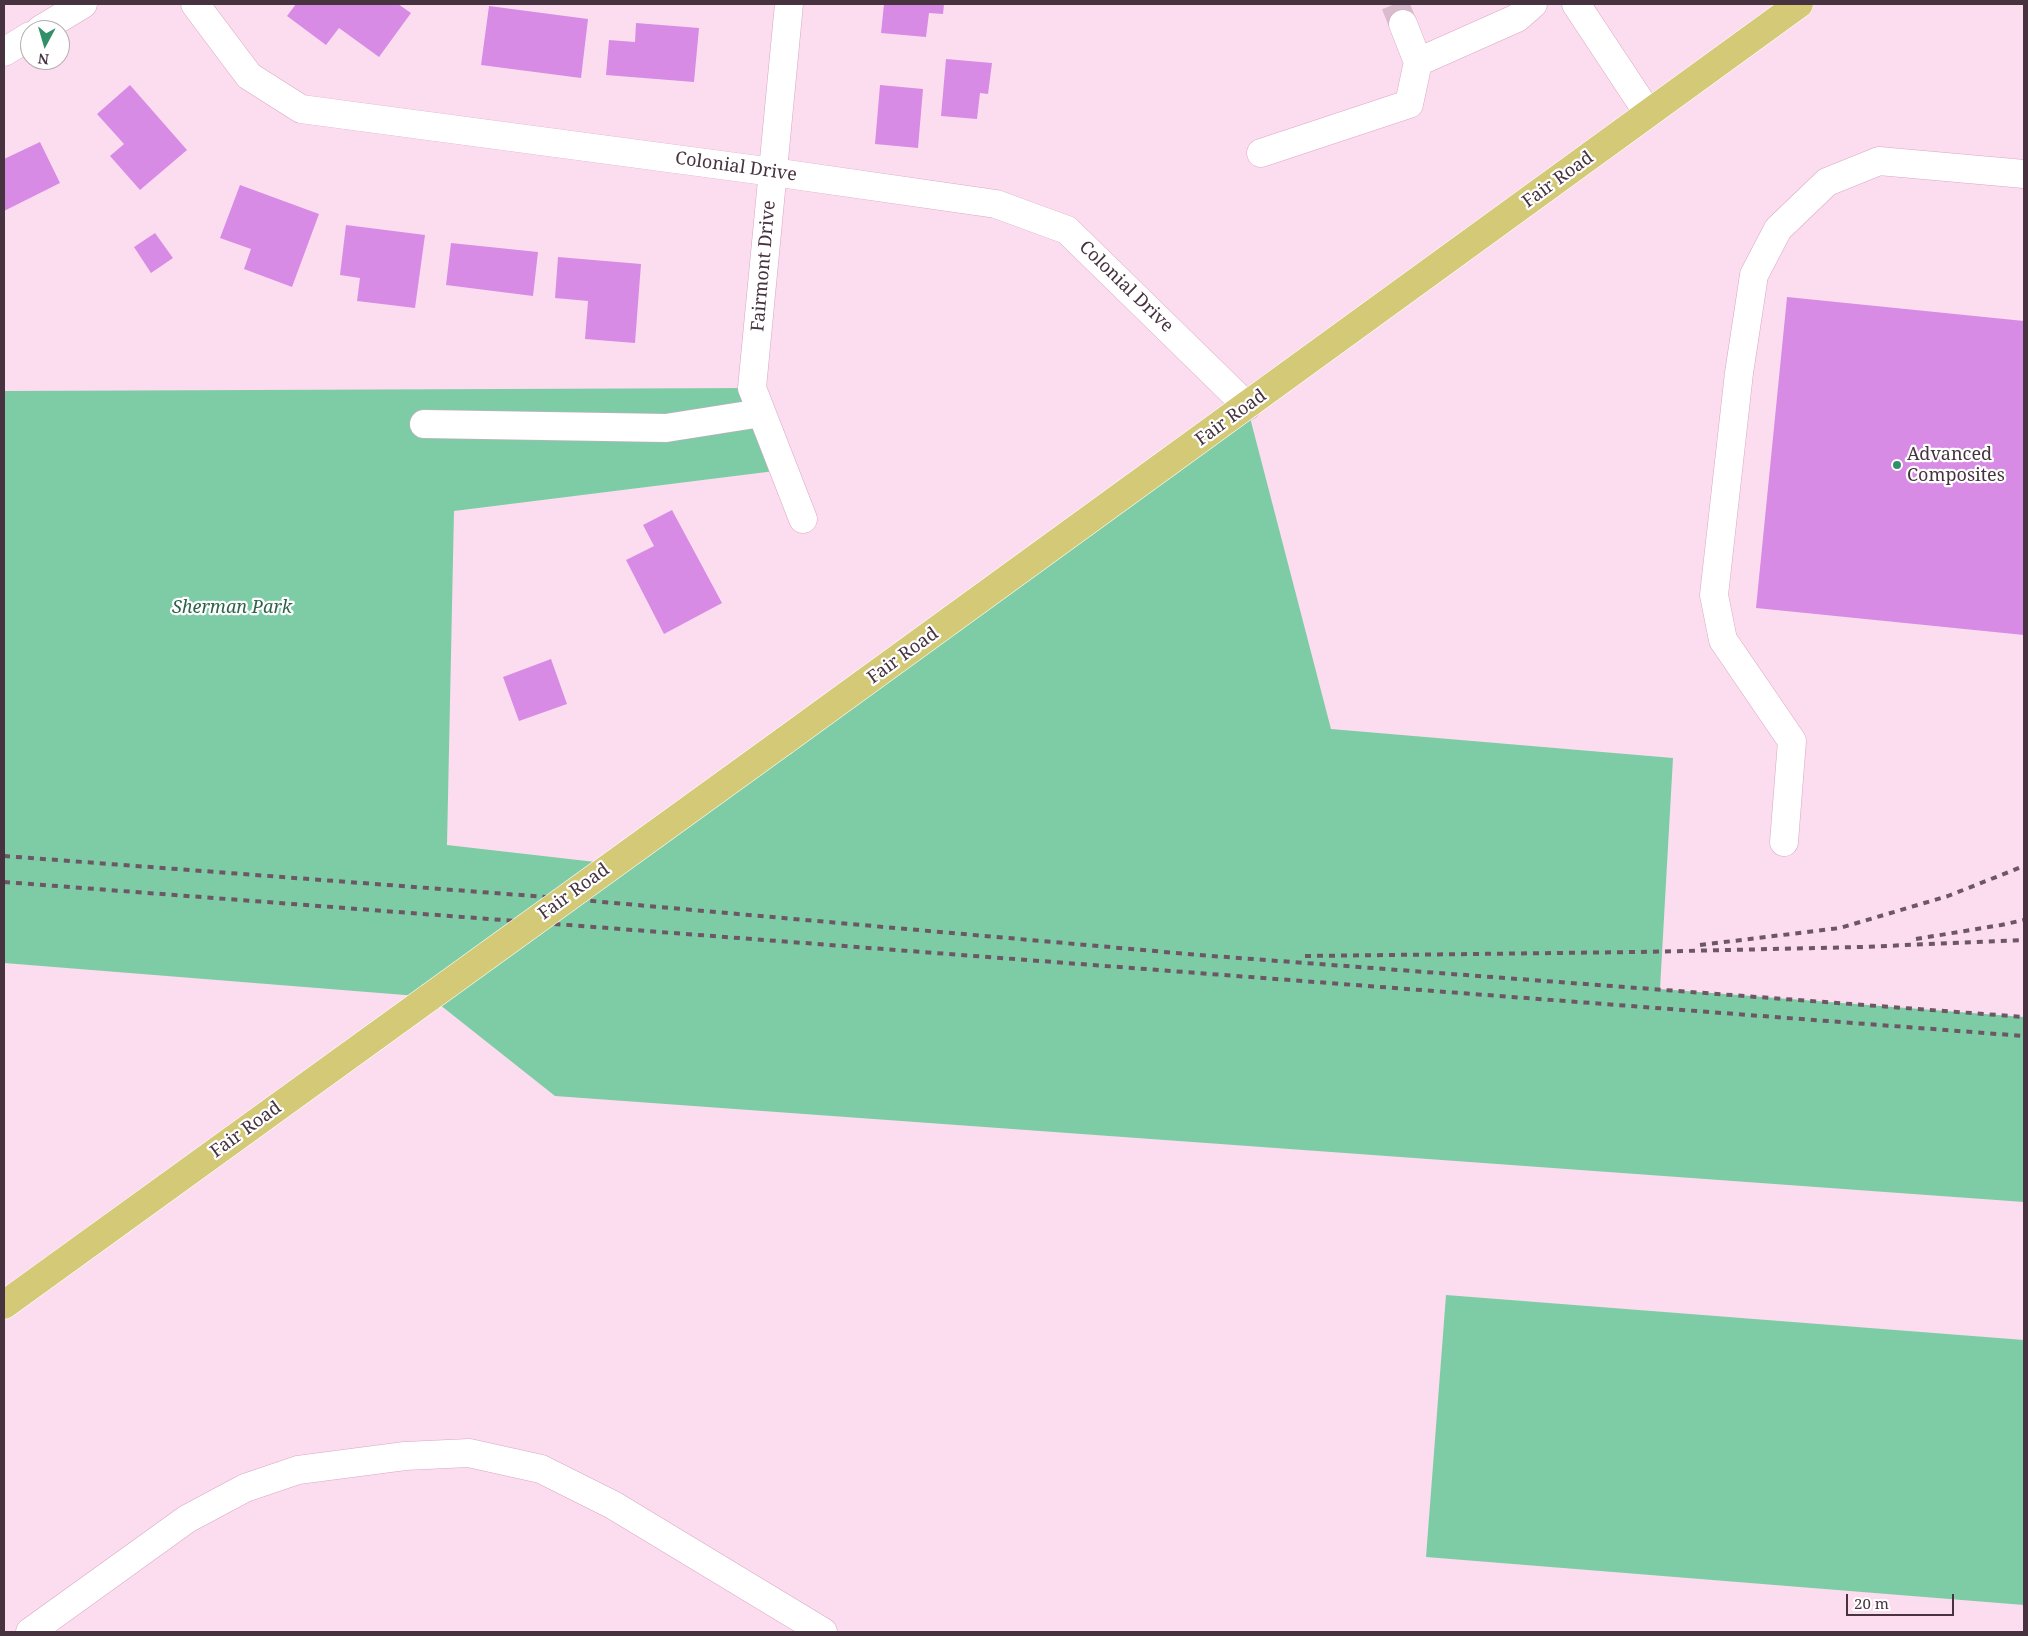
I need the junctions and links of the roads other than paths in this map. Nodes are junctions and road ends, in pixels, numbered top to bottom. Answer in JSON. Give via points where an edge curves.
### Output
{"nodes":[{"id":1,"x":83,"y":4,"type":"edge"},
{"id":2,"x":195,"y":4,"type":"edge"},
{"id":3,"x":789,"y":4,"type":"edge"},
{"id":4,"x":1533,"y":4,"type":"edge"},
{"id":5,"x":1576,"y":4,"type":"edge"},
{"id":6,"x":1799,"y":4,"type":"edge"},
{"id":7,"x":57,"y":20,"type":"edge"},
{"id":8,"x":1403,"y":24,"type":"tunnel mouth"},
{"id":9,"x":20,"y":42,"type":"edge"},
{"id":10,"x":4,"y":52,"type":"edge"},
{"id":11,"x":1418,"y":62,"type":"junction"},
{"id":12,"x":1648,"y":113,"type":"junction"},
{"id":13,"x":1261,"y":153,"type":"dead end"},
{"id":14,"x":773,"y":172,"type":"junction"},
{"id":15,"x":2024,"y":174,"type":"edge"},
{"id":16,"x":1247,"y":406,"type":"junction"},
{"id":17,"x":761,"y":413,"type":"junction"},
{"id":18,"x":424,"y":424,"type":"dead end"},
{"id":19,"x":803,"y":519,"type":"dead end"},
{"id":20,"x":1784,"y":842,"type":"dead end"},
{"id":21,"x":4,"y":1305,"type":"edge"},
{"id":22,"x":821,"y":1631,"type":"edge"},
{"id":23,"x":30,"y":1632,"type":"edge"}],
"edges":[{"from":1,"to":7,"type":"street"},
{"from":2,"to":14,"type":"street","name":"Colonial Drive","via":[[249,76],[301,109]]},
{"from":3,"to":14,"type":"street","name":"Fairmont Drive"},
{"from":4,"to":11,"type":"street","via":[[1517,18]]},
{"from":5,"to":12,"type":"street"},
{"from":6,"to":12,"type":"main road","name":"Fair Road"},
{"from":8,"to":11,"type":"street"},
{"from":9,"to":10,"type":"street"},
{"from":11,"to":13,"type":"street","via":[[1409,104]]},
{"from":12,"to":16,"type":"main road","name":"Fair Road"},
{"from":14,"to":16,"type":"street","name":"Colonial Drive","via":[[996,204],[1067,230]]},
{"from":14,"to":17,"type":"street","name":"Fairmont Drive","via":[[752,388]]},
{"from":15,"to":20,"type":"street","via":[[1879,161],[1826,182],[1778,229],[1754,275],[1739,373],[1714,595],[1722,640],[1792,741]]},
{"from":16,"to":21,"type":"main road","name":"Fair Road","bridge":true},
{"from":17,"to":18,"type":"street","via":[[666,428]]},
{"from":17,"to":19,"type":"street","name":"Fairmont Drive"},
{"from":22,"to":23,"type":"street","via":[[613,1505],[541,1468],[469,1453],[405,1456],[298,1470],[244,1488],[187,1519]]}]}
